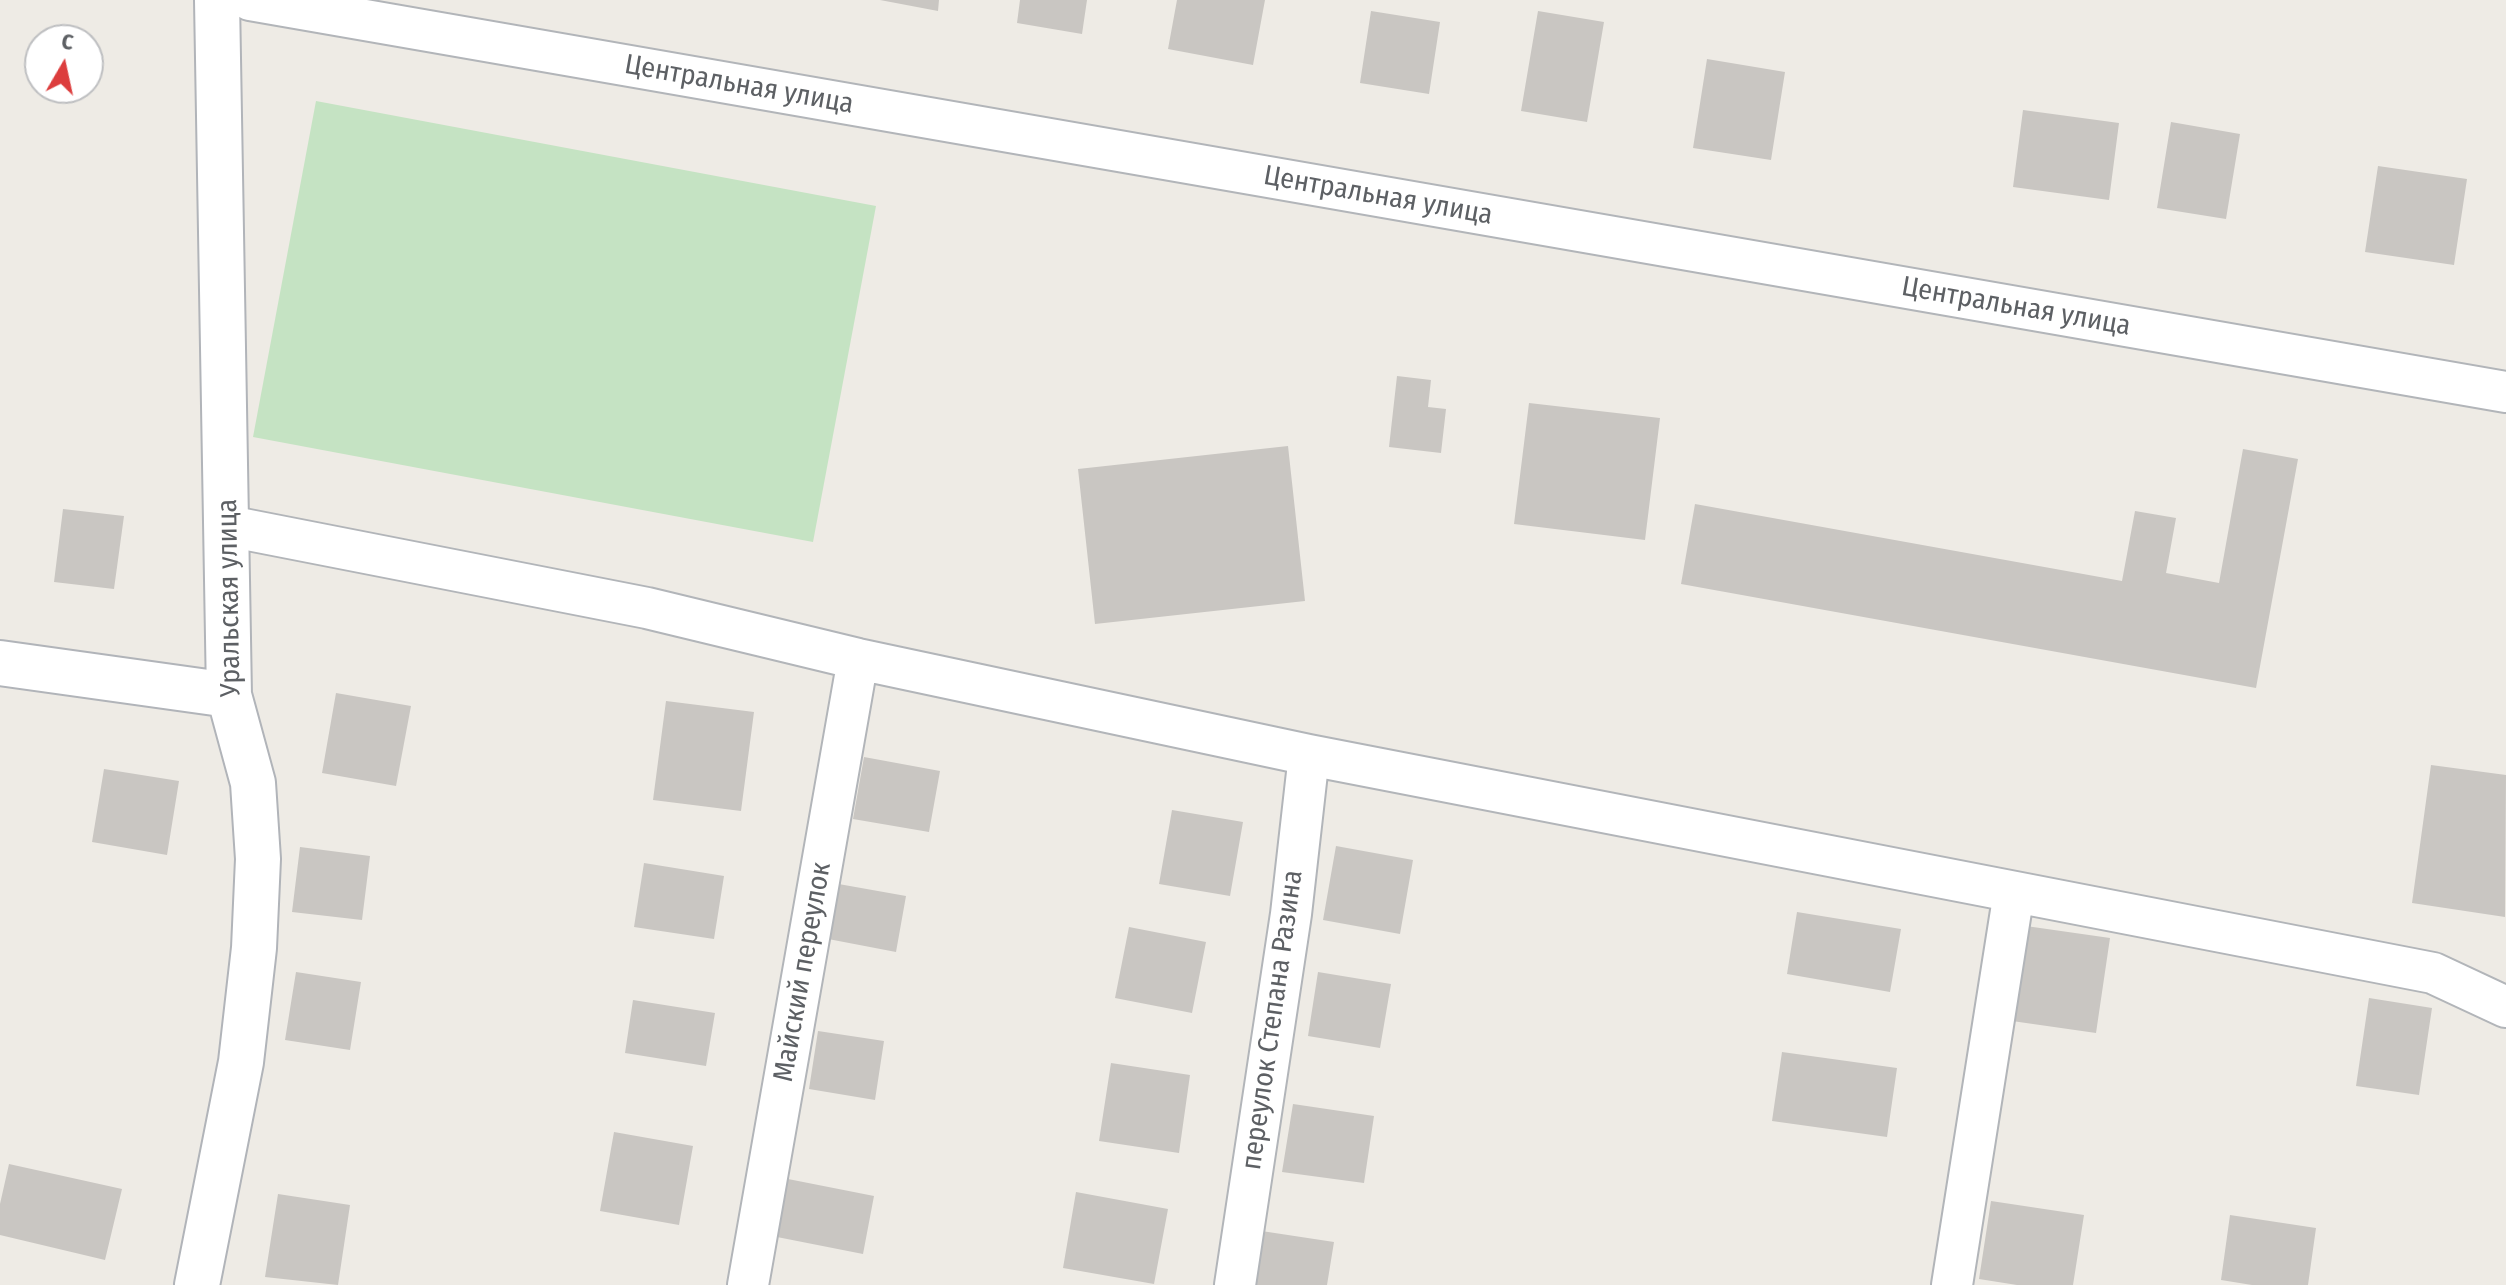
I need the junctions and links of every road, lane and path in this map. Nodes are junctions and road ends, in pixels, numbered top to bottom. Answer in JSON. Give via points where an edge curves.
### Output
{"nodes":[{"id":1,"x":217,"y":0,"type":"edge"},
{"id":2,"x":250,"y":0,"type":"edge"},
{"id":3,"x":2506,"y":392,"type":"edge"},
{"id":4,"x":228,"y":526,"type":"junction"},
{"id":5,"x":858,"y":659,"type":"junction"},
{"id":6,"x":0,"y":663,"type":"edge"},
{"id":7,"x":229,"y":695,"type":"junction"},
{"id":8,"x":1309,"y":755,"type":"junction"},
{"id":9,"x":2014,"y":892,"type":"junction"},
{"id":10,"x":2506,"y":1007,"type":"edge"},
{"id":11,"x":197,"y":1285,"type":"edge"},
{"id":12,"x":748,"y":1285,"type":"edge"},
{"id":13,"x":1235,"y":1285,"type":"edge"},
{"id":14,"x":1952,"y":1285,"type":"edge"}],
"edges":[{"from":1,"to":4,"type":"street","name":"Уральская улица"},
{"from":2,"to":3,"type":"street","name":"Центральная улица"},
{"from":4,"to":5,"type":"street","via":[[647,608]]},
{"from":4,"to":7,"type":"street","name":"Уральская улица"},
{"from":5,"to":8,"type":"street"},
{"from":5,"to":12,"type":"street","name":"Майский переулок"},
{"from":6,"to":7,"type":"street"},
{"from":7,"to":11,"type":"street","name":"Уральская улица","via":[[253,783],[258,859],[254,948],[241,1062]]},
{"from":8,"to":9,"type":"street"},
{"from":8,"to":13,"type":"street","name":"переулок Степана Разина","via":[[1291,914]]},
{"from":9,"to":10,"type":"street","via":[[2433,973]]},
{"from":9,"to":14,"type":"street"}]}
